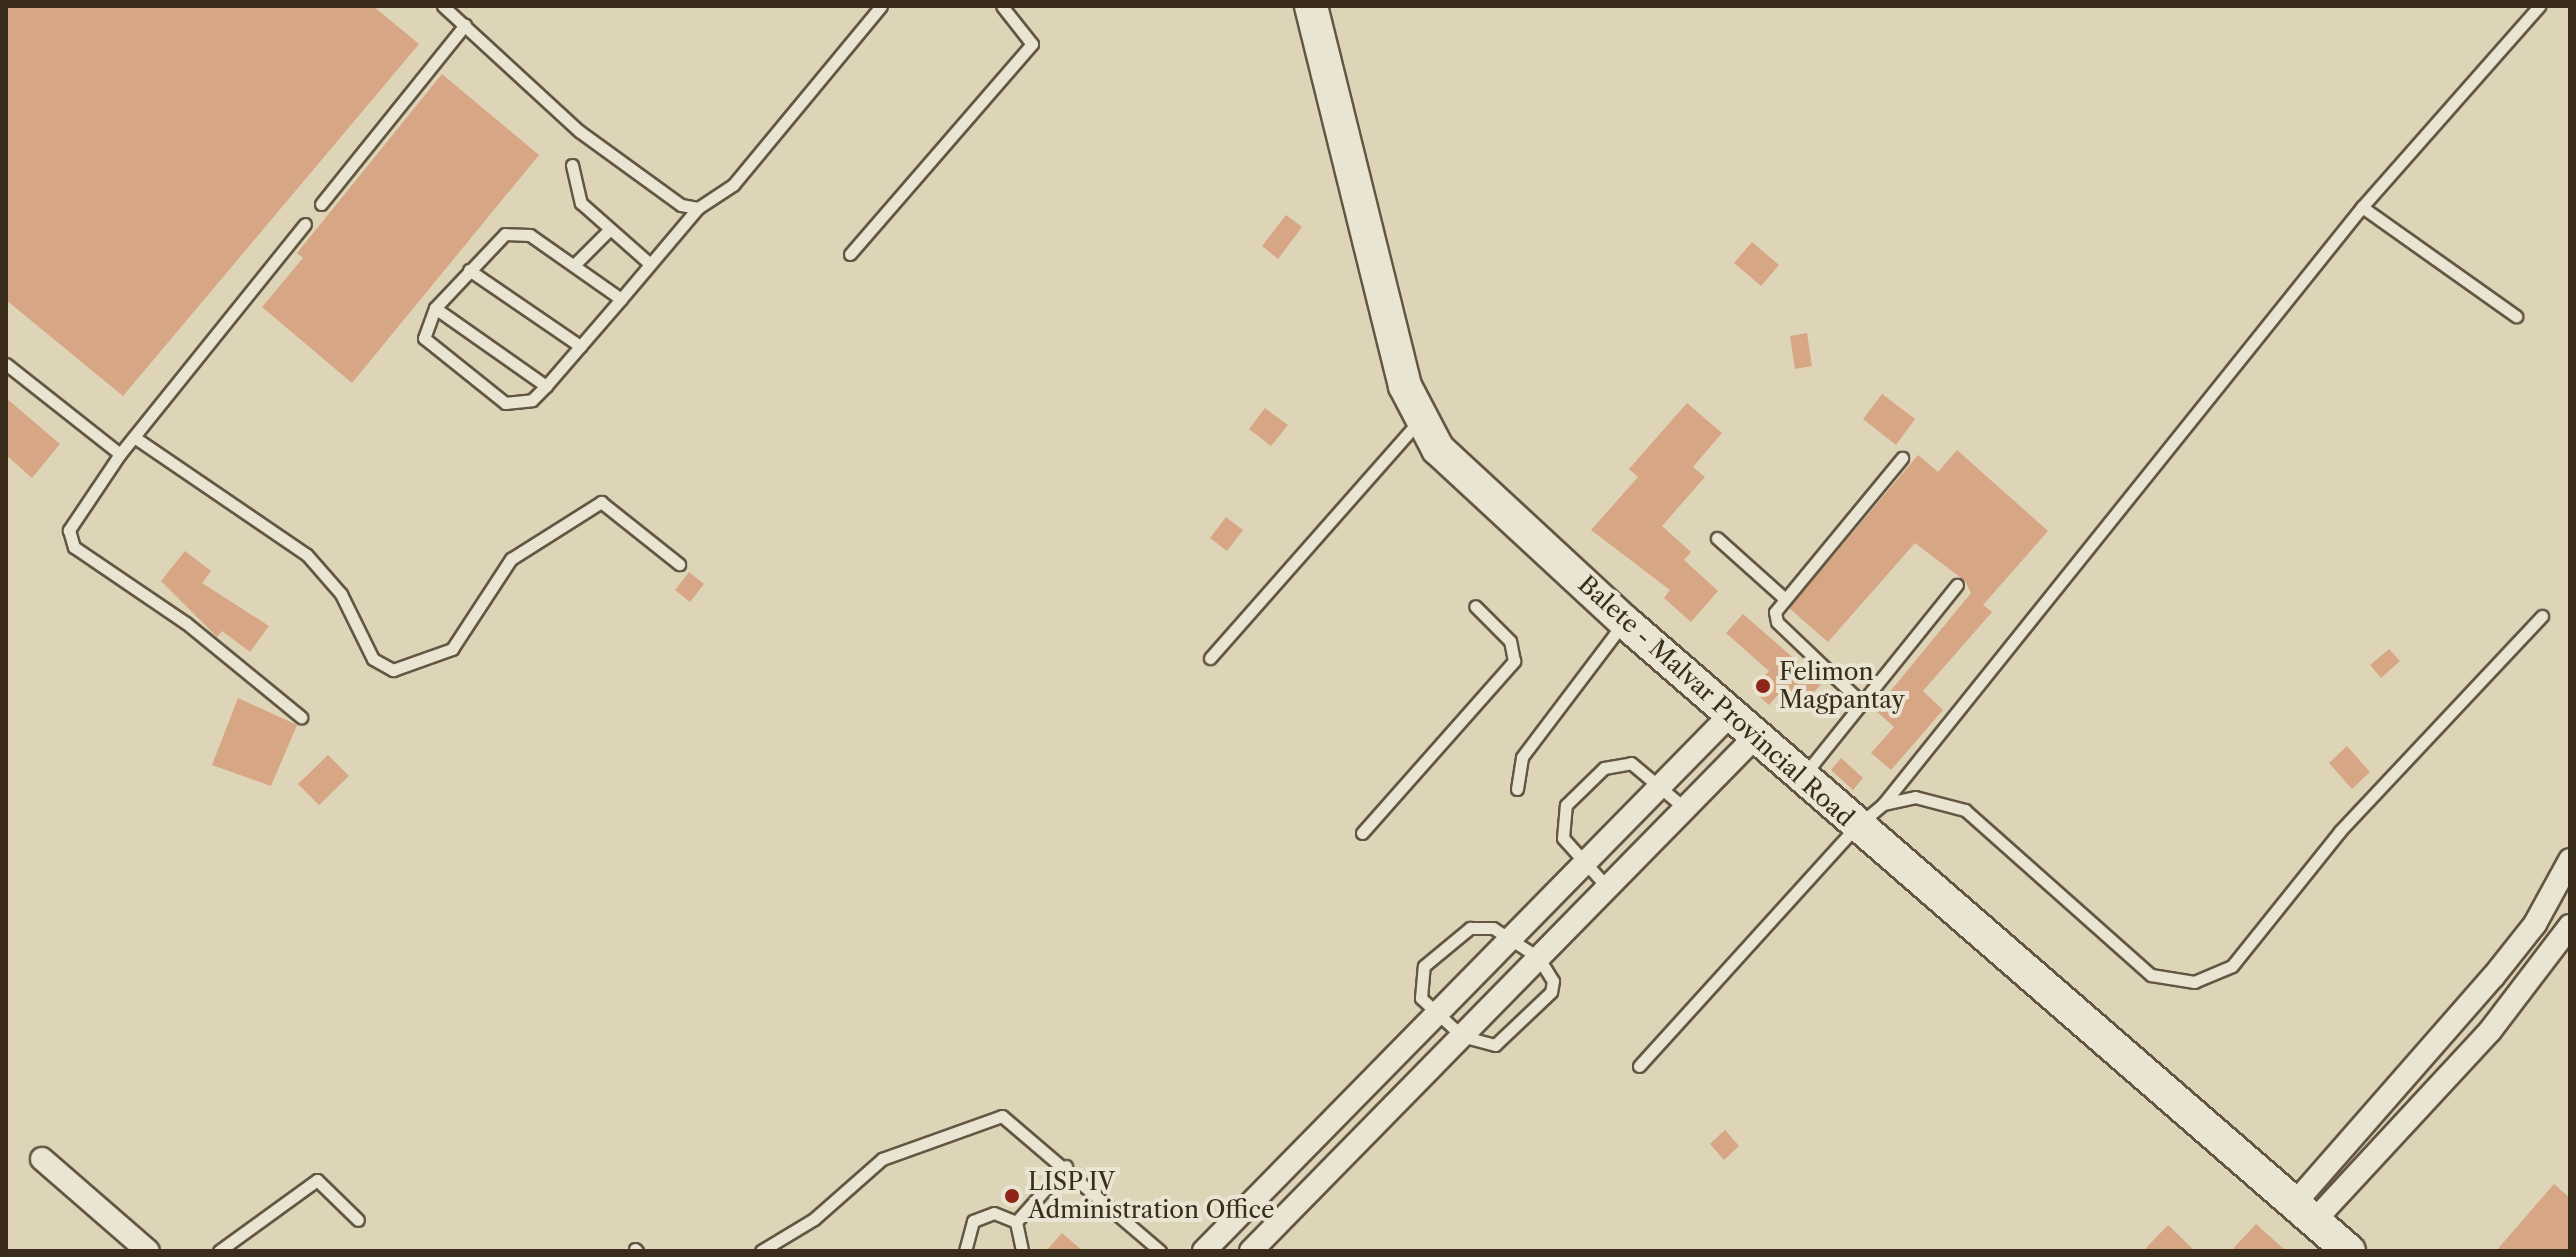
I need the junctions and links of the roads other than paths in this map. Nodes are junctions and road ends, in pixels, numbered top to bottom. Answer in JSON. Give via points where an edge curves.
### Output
{"nodes":[{"id":1,"x":443,"y":6,"type":"edge"},
{"id":2,"x":881,"y":6,"type":"edge"},
{"id":3,"x":1002,"y":6,"type":"edge"},
{"id":4,"x":1311,"y":6,"type":"edge"},
{"id":5,"x":2539,"y":6,"type":"edge"},
{"id":6,"x":465,"y":25,"type":"junction"},
{"id":7,"x":572,"y":165,"type":"dead end"},
{"id":8,"x":321,"y":204,"type":"dead end"},
{"id":9,"x":2362,"y":207,"type":"junction"},
{"id":10,"x":698,"y":208,"type":"junction"},
{"id":11,"x":305,"y":224,"type":"dead end"},
{"id":12,"x":609,"y":230,"type":"junction"},
{"id":13,"x":850,"y":254,"type":"dead end"},
{"id":14,"x":650,"y":264,"type":"junction"},
{"id":15,"x":574,"y":265,"type":"junction"},
{"id":16,"x":469,"y":270,"type":"junction"},
{"id":17,"x":621,"y":299,"type":"junction"},
{"id":18,"x":435,"y":308,"type":"junction"},
{"id":19,"x":2516,"y":316,"type":"dead end"},
{"id":20,"x":580,"y":346,"type":"junction"},
{"id":21,"x":6,"y":364,"type":"edge"},
{"id":22,"x":546,"y":386,"type":"junction"},
{"id":23,"x":1418,"y":422,"type":"junction"},
{"id":24,"x":134,"y":437,"type":"junction"},
{"id":25,"x":120,"y":454,"type":"junction"},
{"id":26,"x":1902,"y":458,"type":"dead end"},
{"id":27,"x":1717,"y":538,"type":"dead end"},
{"id":28,"x":679,"y":564,"type":"dead end"},
{"id":29,"x":1957,"y":585,"type":"dead end"},
{"id":30,"x":1785,"y":599,"type":"junction"},
{"id":31,"x":1475,"y":606,"type":"dead end"},
{"id":32,"x":2542,"y":616,"type":"dead end"},
{"id":33,"x":1625,"y":622,"type":"junction"},
{"id":34,"x":1210,"y":658,"type":"dead end"},
{"id":35,"x":1862,"y":703,"type":"junction"},
{"id":36,"x":1732,"y":713,"type":"junction"},
{"id":37,"x":301,"y":717,"type":"dead end"},
{"id":38,"x":1757,"y":735,"type":"junction"},
{"id":39,"x":1804,"y":775,"type":"junction"},
{"id":40,"x":1659,"y":785,"type":"junction"},
{"id":41,"x":1517,"y":789,"type":"dead end"},
{"id":42,"x":1883,"y":804,"type":"junction"},
{"id":43,"x":1687,"y":811,"type":"junction"},
{"id":44,"x":1857,"y":826,"type":"junction"},
{"id":45,"x":1362,"y":833,"type":"dead end"},
{"id":46,"x":2570,"y":860,"type":"edge"},
{"id":47,"x":1584,"y":862,"type":"junction"},
{"id":48,"x":1610,"y":890,"type":"junction"},
{"id":49,"x":2570,"y":926,"type":"edge"},
{"id":50,"x":1509,"y":940,"type":"junction"},
{"id":51,"x":2517,"y":947,"type":"junction"},
{"id":52,"x":1538,"y":957,"type":"junction"},
{"id":53,"x":2543,"y":969,"type":"junction"},
{"id":54,"x":1436,"y":1019,"type":"junction"},
{"id":55,"x":1462,"y":1036,"type":"junction"},
{"id":56,"x":1639,"y":1066,"type":"dead end"},
{"id":57,"x":42,"y":1159,"type":"dead end"},
{"id":58,"x":1066,"y":1166,"type":"junction"},
{"id":59,"x":2304,"y":1213,"type":"junction"},
{"id":60,"x":358,"y":1220,"type":"dead end"},
{"id":61,"x":1016,"y":1222,"type":"junction"},
{"id":62,"x":148,"y":1251,"type":"edge"},
{"id":63,"x":219,"y":1251,"type":"edge"},
{"id":64,"x":761,"y":1251,"type":"edge"},
{"id":65,"x":965,"y":1251,"type":"edge"},
{"id":66,"x":1022,"y":1251,"type":"edge"},
{"id":67,"x":1160,"y":1251,"type":"edge"},
{"id":68,"x":1204,"y":1251,"type":"edge"},
{"id":69,"x":1251,"y":1251,"type":"edge"},
{"id":70,"x":2349,"y":1251,"type":"edge"}],
"edges":[{"from":1,"to":6,"type":"lane"},
{"from":2,"to":10,"type":"lane","via":[[733,185]]},
{"from":3,"to":13,"type":"lane","via":[[1032,44]]},
{"from":4,"to":23,"type":"main road","name":"Balete - Malvar Provincial Road"},
{"from":5,"to":9,"type":"lane"},
{"from":6,"to":8,"type":"lane"},
{"from":6,"to":10,"type":"lane","via":[[579,131],[681,205]]},
{"from":7,"to":12,"type":"lane","via":[[581,203]]},
{"from":9,"to":19,"type":"lane"},
{"from":9,"to":42,"type":"lane"},
{"from":10,"to":14,"type":"lane"},
{"from":11,"to":24,"type":"lane"},
{"from":12,"to":14,"type":"lane"},
{"from":12,"to":15,"type":"lane"},
{"from":14,"to":17,"type":"lane"},
{"from":15,"to":16,"type":"lane","via":[[517,232],[505,234]]},
{"from":15,"to":17,"type":"lane"},
{"from":16,"to":18,"type":"lane"},
{"from":16,"to":20,"type":"lane"},
{"from":17,"to":20,"type":"lane"},
{"from":18,"to":22,"type":"lane"},
{"from":18,"to":22,"type":"lane","via":[[424,338],[447,363],[505,403],[532,400]]},
{"from":20,"to":22,"type":"lane"},
{"from":21,"to":25,"type":"lane"},
{"from":23,"to":33,"type":"main road","name":"Balete - Malvar Provincial Road","via":[[1438,449]]},
{"from":23,"to":34,"type":"lane"},
{"from":24,"to":25,"type":"lane"},
{"from":24,"to":28,"type":"lane","via":[[307,555],[341,594],[373,659],[393,670],[452,649],[511,559],[601,502]]},
{"from":25,"to":37,"type":"lane","via":[[69,530],[74,547],[186,623]]},
{"from":26,"to":30,"type":"lane"},
{"from":27,"to":30,"type":"lane"},
{"from":29,"to":35,"type":"lane"},
{"from":30,"to":35,"type":"lane","via":[[1777,622]]},
{"from":31,"to":45,"type":"lane","via":[[1510,641],[1514,661]]},
{"from":32,"to":42,"type":"lane","via":[[2340,831],[2232,966],[2194,982],[2151,975],[1965,810],[1915,797]]},
{"from":33,"to":36,"type":"main road","name":"Balete - Malvar Provincial Road"},
{"from":33,"to":41,"type":"lane","via":[[1522,757]]},
{"from":35,"to":39,"type":"lane"},
{"from":36,"to":38,"type":"main road","name":"Balete - Malvar Provincial Road"},
{"from":36,"to":40,"type":"street"},
{"from":38,"to":39,"type":"main road","name":"Balete - Malvar Provincial Road"},
{"from":38,"to":43,"type":"street"},
{"from":39,"to":44,"type":"main road","name":"Balete - Malvar Provincial Road"},
{"from":40,"to":43,"type":"lane"},
{"from":40,"to":47,"type":"street"},
{"from":40,"to":47,"type":"lane","via":[[1631,763],[1618,763],[1566,805],[1563,838]]},
{"from":42,"to":44,"type":"lane"},
{"from":43,"to":48,"type":"street"},
{"from":44,"to":56,"type":"lane"},
{"from":44,"to":59,"type":"main road","name":"Balete - Malvar Provincial Road"},
{"from":46,"to":51,"type":"street"},
{"from":47,"to":48,"type":"lane"},
{"from":47,"to":50,"type":"street"},
{"from":48,"to":52,"type":"street"},
{"from":49,"to":53,"type":"street"},
{"from":50,"to":52,"type":"lane"},
{"from":50,"to":54,"type":"street"},
{"from":50,"to":54,"type":"lane","via":[[1493,928],[1470,928],[1424,966],[1421,998]]},
{"from":51,"to":53,"type":"street"},
{"from":51,"to":59,"type":"street"},
{"from":52,"to":55,"type":"street"},
{"from":52,"to":55,"type":"lane","via":[[1550,970],[1551,992],[1507,1040],[1495,1045]]},
{"from":53,"to":59,"type":"street"},
{"from":54,"to":55,"type":"lane"},
{"from":54,"to":68,"type":"street"},
{"from":55,"to":69,"type":"street"},
{"from":57,"to":62,"type":"street"},
{"from":58,"to":61,"type":"lane"},
{"from":58,"to":64,"type":"lane","via":[[1015,1120],[979,1121],[864,1169],[814,1219]]},
{"from":58,"to":67,"type":"lane"},
{"from":59,"to":70,"type":"main road","name":"Balete - Malvar Provincial Road"},
{"from":60,"to":63,"type":"lane","via":[[317,1180]]},
{"from":61,"to":65,"type":"lane","via":[[983,1215],[966,1231]]},
{"from":61,"to":66,"type":"lane"}]}
